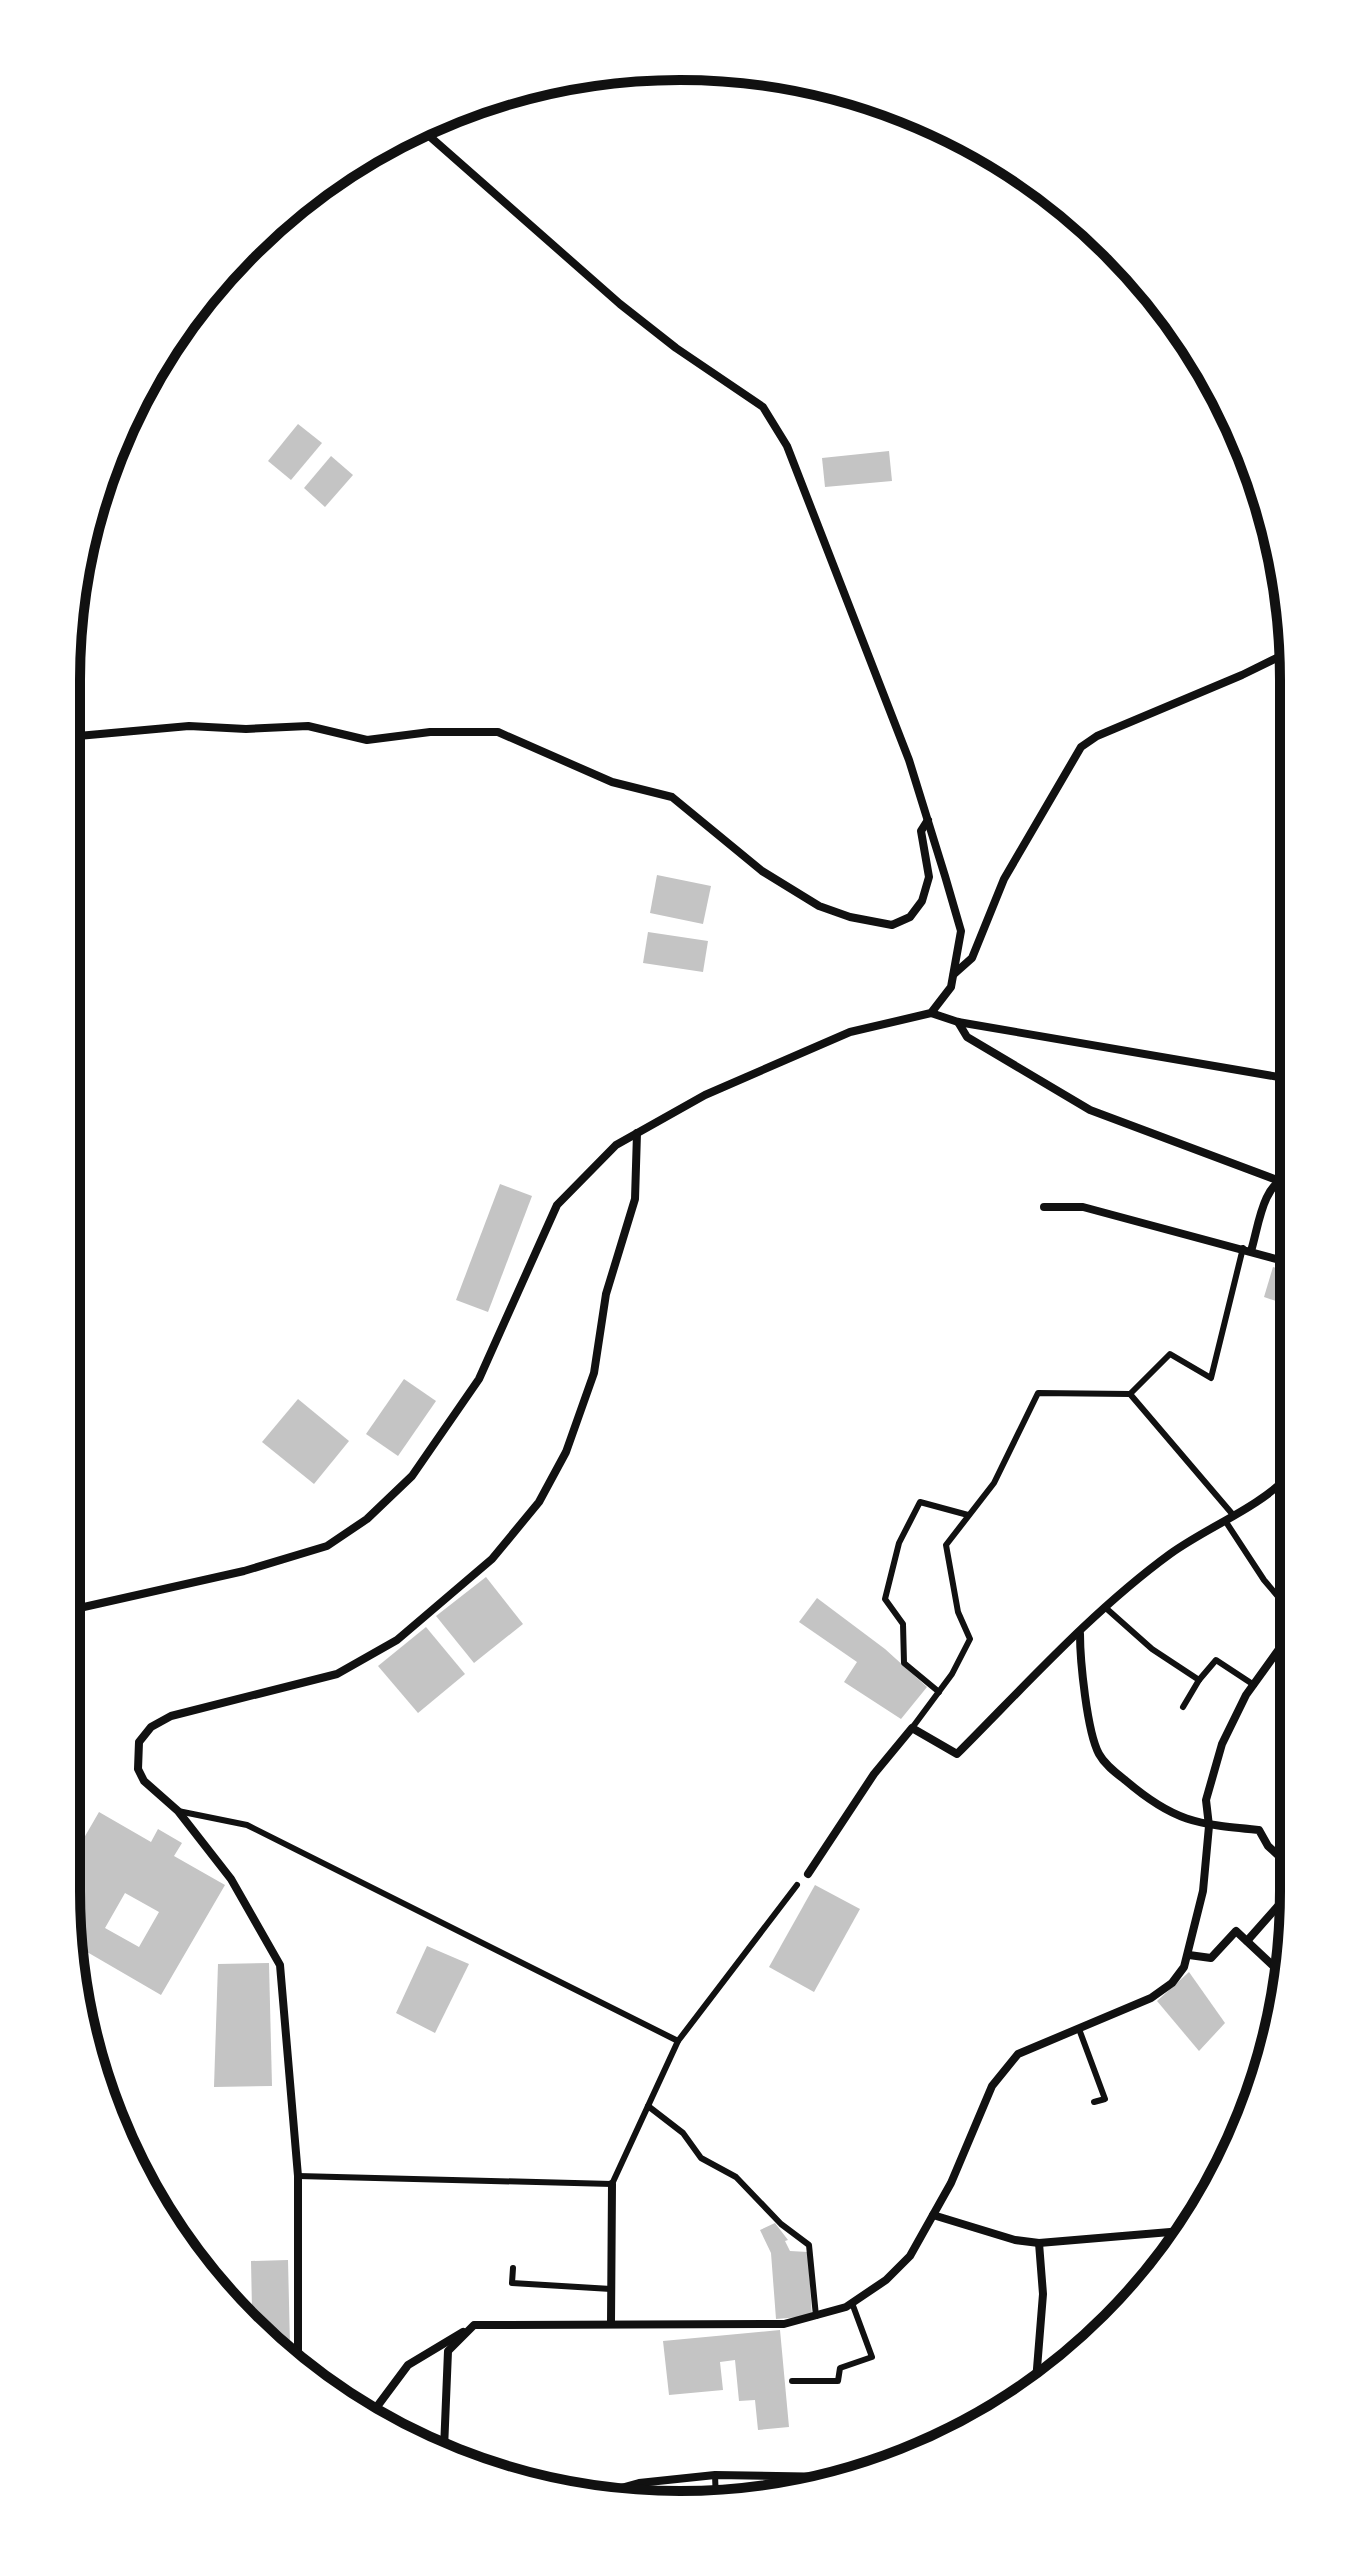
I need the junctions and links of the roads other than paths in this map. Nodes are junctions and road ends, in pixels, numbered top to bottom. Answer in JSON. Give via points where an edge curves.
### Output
{"nodes":[{"id":1,"x":429,"y":136,"type":"edge"},
{"id":2,"x":1279,"y":657,"type":"edge"},
{"id":3,"x":80,"y":736,"type":"edge"},
{"id":4,"x":928,"y":820,"type":"junction"},
{"id":5,"x":953,"y":975,"type":"junction"},
{"id":6,"x":931,"y":1013,"type":"junction"},
{"id":7,"x":958,"y":1022,"type":"junction"},
{"id":8,"x":1280,"y":1077,"type":"edge"},
{"id":9,"x":637,"y":1133,"type":"junction"},
{"id":10,"x":1280,"y":1179,"type":"edge"},
{"id":11,"x":1277,"y":1180,"type":"junction"},
{"id":12,"x":1044,"y":1207,"type":"dead end"},
{"id":13,"x":1247,"y":1250,"type":"junction"},
{"id":14,"x":1280,"y":1260,"type":"edge"},
{"id":15,"x":1130,"y":1394,"type":"junction"},
{"id":16,"x":1280,"y":1482,"type":"edge"},
{"id":17,"x":968,"y":1515,"type":"junction"},
{"id":18,"x":1230,"y":1519,"type":"junction"},
{"id":19,"x":1280,"y":1599,"type":"edge"},
{"id":20,"x":80,"y":1608,"type":"edge"},
{"id":21,"x":1107,"y":1609,"type":"junction"},
{"id":22,"x":1080,"y":1634,"type":"junction"},
{"id":23,"x":1280,"y":1649,"type":"edge"},
{"id":24,"x":1199,"y":1680,"type":"junction"},
{"id":25,"x":1255,"y":1685,"type":"junction"},
{"id":26,"x":939,"y":1692,"type":"junction"},
{"id":27,"x":1183,"y":1707,"type":"dead end"},
{"id":28,"x":912,"y":1728,"type":"junction"},
{"id":29,"x":178,"y":1811,"type":"junction"},
{"id":30,"x":1209,"y":1826,"type":"junction"},
{"id":31,"x":1280,"y":1857,"type":"edge"},
{"id":32,"x":808,"y":1874,"type":"dead end"},
{"id":33,"x":797,"y":1885,"type":"dead end"},
{"id":34,"x":1280,"y":1904,"type":"edge"},
{"id":35,"x":1247,"y":1941,"type":"junction"},
{"id":36,"x":1189,"y":1955,"type":"junction"},
{"id":37,"x":1275,"y":1968,"type":"edge"},
{"id":38,"x":1079,"y":2029,"type":"junction"},
{"id":39,"x":678,"y":2041,"type":"junction"},
{"id":40,"x":1094,"y":2102,"type":"dead end"},
{"id":41,"x":648,"y":2106,"type":"junction"},
{"id":42,"x":298,"y":2176,"type":"junction"},
{"id":43,"x":612,"y":2184,"type":"junction"},
{"id":44,"x":933,"y":2215,"type":"junction"},
{"id":45,"x":1173,"y":2232,"type":"edge"},
{"id":46,"x":1039,"y":2243,"type":"junction"},
{"id":47,"x":513,"y":2268,"type":"dead end"},
{"id":48,"x":611,"y":2289,"type":"junction"},
{"id":49,"x":852,"y":2303,"type":"junction"},
{"id":50,"x":816,"y":2316,"type":"junction"},
{"id":51,"x":611,"y":2323,"type":"junction"},
{"id":52,"x":474,"y":2325,"type":"junction"},
{"id":53,"x":298,"y":2353,"type":"edge"},
{"id":54,"x":1037,"y":2373,"type":"edge"},
{"id":55,"x":792,"y":2381,"type":"dead end"},
{"id":56,"x":376,"y":2408,"type":"edge"},
{"id":57,"x":444,"y":2442,"type":"edge"},
{"id":58,"x":715,"y":2475,"type":"junction"},
{"id":59,"x":809,"y":2477,"type":"edge"},
{"id":60,"x":622,"y":2488,"type":"edge"},
{"id":61,"x":716,"y":2490,"type":"edge"}],
"edges":[{"from":1,"to":4,"type":"street","via":[[620,304],[763,407],[787,446]]},
{"from":2,"to":5,"type":"street","via":[[1081,747],[1004,879],[972,958]]},
{"from":3,"to":4,"type":"street","via":[[189,726],[308,726],[367,740],[430,732],[498,732],[612,782],[672,797],[739,853],[805,898],[850,917],[892,925],[910,917],[922,901],[929,877],[921,831]]},
{"from":4,"to":5,"type":"street","via":[[961,931]]},
{"from":5,"to":6,"type":"street","via":[[951,987]]},
{"from":6,"to":7,"type":"street"},
{"from":6,"to":9,"type":"street","via":[[850,1032],[705,1095]]},
{"from":7,"to":8,"type":"street"},
{"from":7,"to":11,"type":"street","via":[[967,1037],[1090,1110]]},
{"from":9,"to":20,"type":"street","via":[[616,1145],[557,1205],[479,1379],[412,1476],[367,1519],[327,1546],[244,1571]]},
{"from":9,"to":29,"type":"street","via":[[635,1199],[606,1294],[594,1373],[566,1452],[539,1502],[492,1559],[397,1640],[337,1674],[211,1703],[151,1727],[139,1742],[138,1769]]},
{"from":10,"to":11,"type":"street"},
{"from":11,"to":13,"type":"street"},
{"from":12,"to":13,"type":"street","via":[[1083,1207]]},
{"from":13,"to":14,"type":"street"},
{"from":13,"to":15,"type":"lane","via":[[1211,1378],[1170,1354]]},
{"from":15,"to":17,"type":"lane","via":[[1038,1393],[994,1483]]},
{"from":15,"to":18,"type":"lane"},
{"from":16,"to":18,"type":"street"},
{"from":17,"to":26,"type":"lane","via":[[946,1545],[958,1612],[970,1639]]},
{"from":17,"to":26,"type":"lane","via":[[920,1502],[899,1543],[885,1599],[903,1624],[904,1663]]},
{"from":18,"to":19,"type":"lane","via":[[1255,1569]]},
{"from":18,"to":21,"type":"street","via":[[1171,1553]]},
{"from":21,"to":22,"type":"street"},
{"from":21,"to":24,"type":"lane","via":[[1152,1649]]},
{"from":22,"to":28,"type":"street","via":[[957,1754]]},
{"from":22,"to":30,"type":"street","via":[[1099,1754],[1168,1814]]},
{"from":23,"to":25,"type":"street"},
{"from":24,"to":25,"type":"lane","via":[[1216,1660]]},
{"from":24,"to":27,"type":"lane"},
{"from":25,"to":30,"type":"street","via":[[1222,1744],[1206,1800]]},
{"from":26,"to":28,"type":"lane"},
{"from":28,"to":32,"type":"street","via":[[874,1774]]},
{"from":29,"to":39,"type":"lane","via":[[247,1825]]},
{"from":29,"to":42,"type":"street","via":[[231,1879],[280,1965]]},
{"from":30,"to":31,"type":"street","via":[[1259,1830]]},
{"from":30,"to":36,"type":"street","via":[[1203,1891]]},
{"from":33,"to":39,"type":"lane"},
{"from":34,"to":35,"type":"street"},
{"from":35,"to":36,"type":"street","via":[[1236,1931],[1211,1958]]},
{"from":35,"to":37,"type":"street"},
{"from":36,"to":38,"type":"street","via":[[1172,1983],[1151,1998]]},
{"from":38,"to":40,"type":"lane","via":[[1105,2099]]},
{"from":38,"to":44,"type":"street","via":[[1018,2054],[1004,2070]]},
{"from":39,"to":41,"type":"lane"},
{"from":41,"to":43,"type":"lane"},
{"from":41,"to":50,"type":"lane","via":[[683,2133],[701,2158],[736,2177],[809,2245]]},
{"from":42,"to":43,"type":"lane"},
{"from":42,"to":53,"type":"street"},
{"from":43,"to":48,"type":"street"},
{"from":44,"to":46,"type":"street"},
{"from":44,"to":49,"type":"street","via":[[910,2256]]},
{"from":45,"to":46,"type":"street"},
{"from":46,"to":54,"type":"street","via":[[1043,2294]]},
{"from":47,"to":48,"type":"lane","via":[[512,2283]]},
{"from":48,"to":51,"type":"street"},
{"from":49,"to":50,"type":"street"},
{"from":49,"to":55,"type":"lane","via":[[872,2357],[840,2368],[838,2381]]},
{"from":50,"to":51,"type":"street","via":[[759,2325]]},
{"from":51,"to":52,"type":"street"},
{"from":52,"to":56,"type":"street","via":[[408,2365]]},
{"from":52,"to":57,"type":"street","via":[[448,2351]]},
{"from":58,"to":59,"type":"street"},
{"from":58,"to":60,"type":"street"},
{"from":58,"to":61,"type":"lane"}]}
